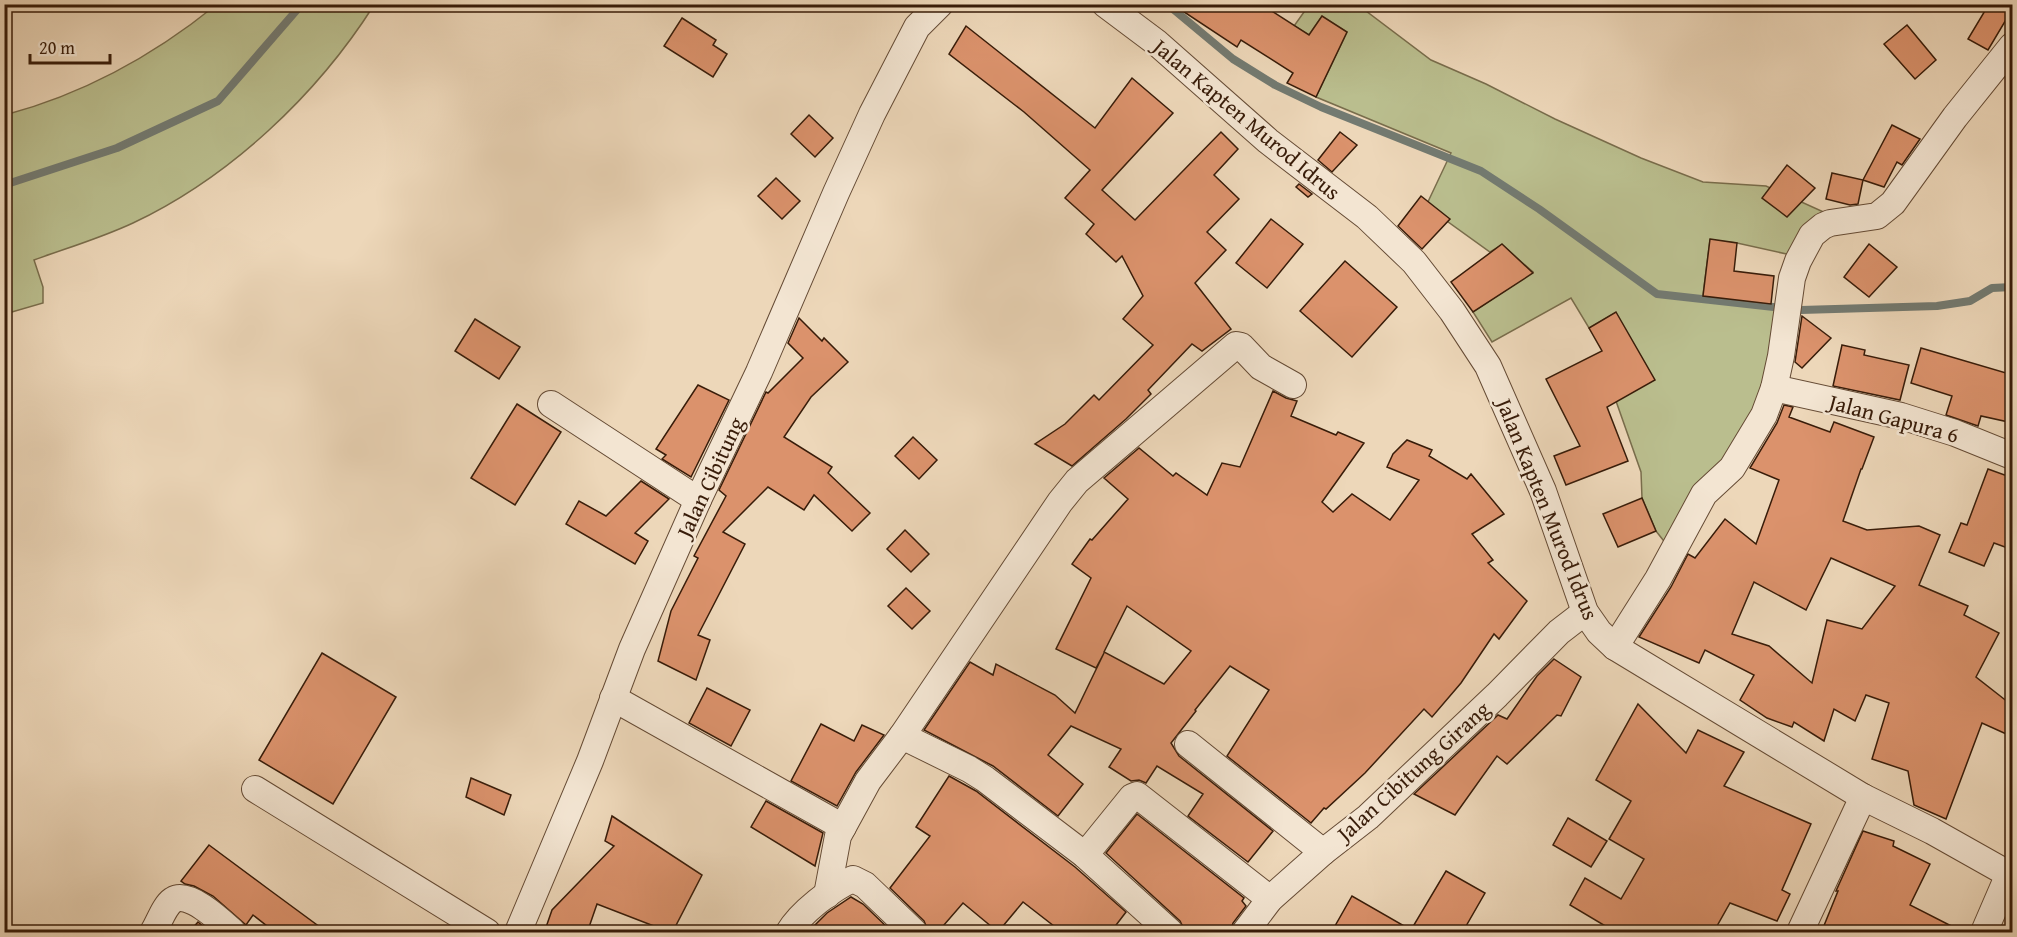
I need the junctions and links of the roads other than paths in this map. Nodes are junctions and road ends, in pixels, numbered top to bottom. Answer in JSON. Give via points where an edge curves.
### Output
{"nodes":[{"id":1,"x":940,"y":4,"type":"edge"},
{"id":2,"x":1105,"y":4,"type":"edge"},
{"id":3,"x":915,"y":16,"type":"edge"},
{"id":4,"x":2013,"y":46,"type":"edge"},
{"id":5,"x":1293,"y":385,"type":"dead end"},
{"id":6,"x":1774,"y":388,"type":"junction"},
{"id":7,"x":551,"y":404,"type":"dead end"},
{"id":8,"x":2013,"y":456,"type":"edge"},
{"id":9,"x":698,"y":500,"type":"junction"},
{"id":10,"x":1585,"y":612,"type":"junction"},
{"id":11,"x":1615,"y":647,"type":"junction"},
{"id":12,"x":613,"y":698,"type":"junction"},
{"id":13,"x":903,"y":736,"type":"junction"},
{"id":14,"x":1188,"y":744,"type":"dead end"},
{"id":15,"x":255,"y":789,"type":"dead end"},
{"id":16,"x":1863,"y":797,"type":"junction"},
{"id":17,"x":843,"y":827,"type":"junction"},
{"id":18,"x":1323,"y":852,"type":"junction"},
{"id":19,"x":1085,"y":855,"type":"junction"},
{"id":20,"x":2011,"y":875,"type":"edge"},
{"id":21,"x":827,"y":896,"type":"junction"},
{"id":22,"x":1270,"y":899,"type":"junction"},
{"id":23,"x":153,"y":933,"type":"edge"},
{"id":24,"x":233,"y":933,"type":"edge"},
{"id":25,"x":487,"y":933,"type":"edge"},
{"id":26,"x":518,"y":933,"type":"edge"},
{"id":27,"x":789,"y":933,"type":"edge"},
{"id":28,"x":914,"y":933,"type":"edge"},
{"id":29,"x":1170,"y":933,"type":"edge"},
{"id":30,"x":1245,"y":933,"type":"edge"},
{"id":31,"x":1800,"y":933,"type":"edge"},
{"id":32,"x":1984,"y":933,"type":"edge"}],
"edges":[{"from":1,"to":3,"type":"street","name":"Jalan Cibitung"},
{"from":2,"to":10,"type":"street","name":"Jalan Kapten Murod Idrus","via":[[1157,43],[1268,141],[1367,217],[1414,262],[1488,366],[1543,491]]},
{"from":3,"to":9,"type":"street","name":"Jalan Cibitung","via":[[759,372]]},
{"from":4,"to":6,"type":"street","via":[[1954,117],[1885,211],[1868,218],[1830,223],[1812,235],[1798,261]]},
{"from":5,"to":13,"type":"street","via":[[1261,367],[1236,345],[1091,468],[1060,501]]},
{"from":6,"to":8,"type":"street","name":"Jalan Gapura 6","via":[[1901,416]]},
{"from":6,"to":11,"type":"street","via":[[1764,415],[1736,463],[1704,494]]},
{"from":7,"to":9,"type":"street"},
{"from":9,"to":12,"type":"street","name":"Jalan Cibitung"},
{"from":10,"to":11,"type":"street","name":"Jalan Kapten Murod Idrus"},
{"from":10,"to":18,"type":"street","name":"Jalan Cibitung Girang","via":[[1559,632],[1368,817]]},
{"from":11,"to":16,"type":"street","name":"Jalan Kapten Murod Idrus"},
{"from":12,"to":17,"type":"street"},
{"from":12,"to":26,"type":"street","name":"Jalan Cibitung"},
{"from":13,"to":17,"type":"street","via":[[868,781]]},
{"from":13,"to":19,"type":"street","via":[[977,774]]},
{"from":14,"to":18,"type":"street"},
{"from":15,"to":25,"type":"street"},
{"from":16,"to":20,"type":"street","name":"Jalan Kapten Murod Idrus"},
{"from":16,"to":31,"type":"street"},
{"from":17,"to":21,"type":"street","via":[[835,846]]},
{"from":18,"to":22,"type":"street","name":"Jalan Cibitung Girang"},
{"from":19,"to":22,"type":"street","via":[[1137,795]]},
{"from":19,"to":29,"type":"street"},
{"from":20,"to":32,"type":"street"},
{"from":21,"to":27,"type":"street","via":[[803,915]]},
{"from":21,"to":28,"type":"street","via":[[844,883],[857,880]]},
{"from":22,"to":30,"type":"street","name":"Jalan Cibitung Girang"},
{"from":23,"to":24,"type":"street","via":[[172,901],[180,898],[201,906]]}]}
